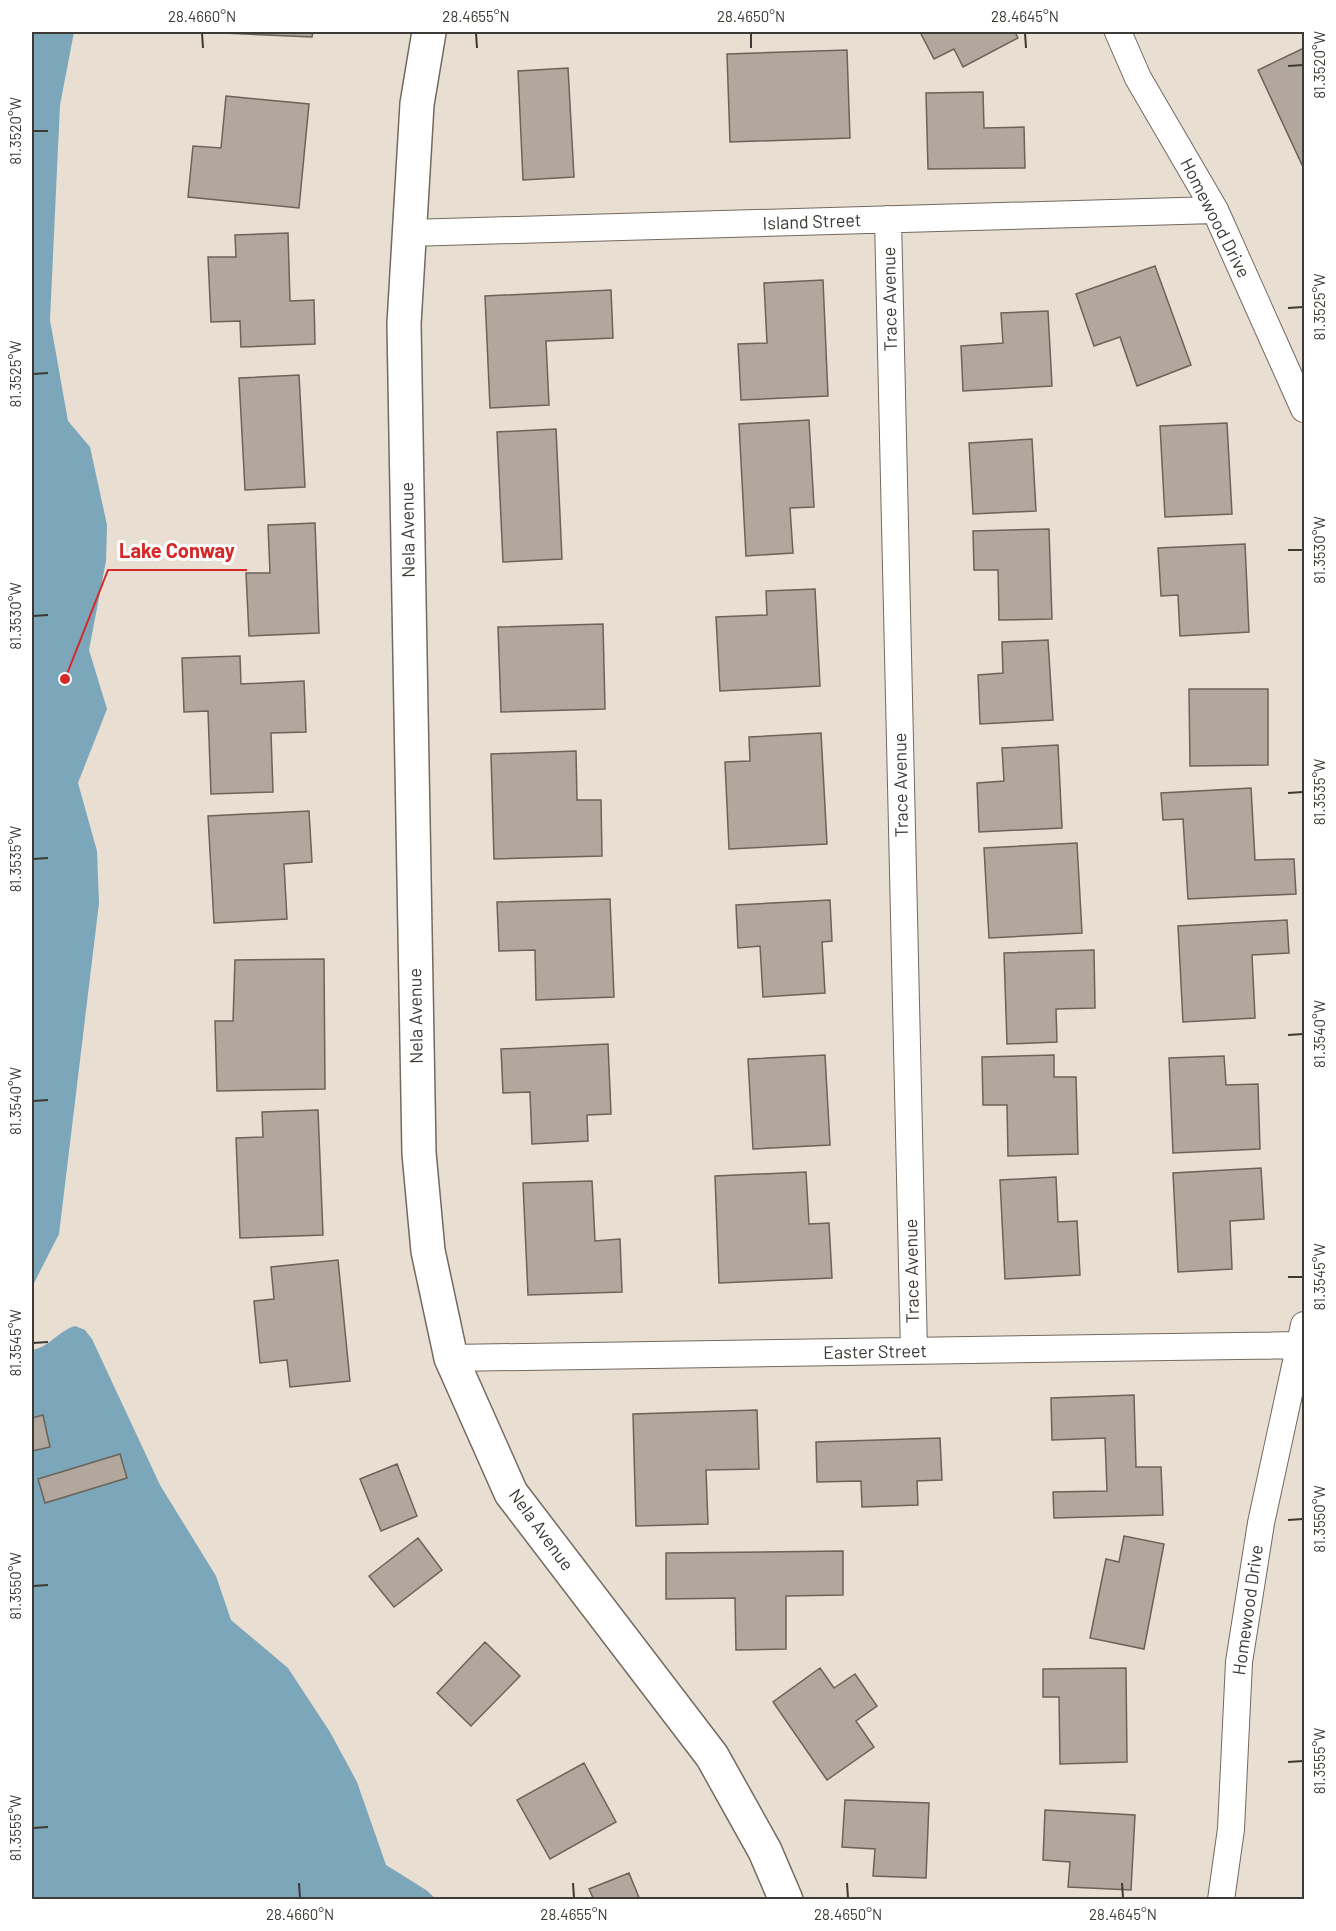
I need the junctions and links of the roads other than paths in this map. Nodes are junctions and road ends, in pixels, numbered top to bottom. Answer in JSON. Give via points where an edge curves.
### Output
{"nodes":[{"id":1,"x":429,"y":32,"type":"edge"},
{"id":2,"x":1118,"y":32,"type":"edge"},
{"id":3,"x":1215,"y":210,"type":"junction"},
{"id":4,"x":888,"y":219,"type":"junction"},
{"id":5,"x":409,"y":233,"type":"junction"},
{"id":6,"x":1305,"y":409,"type":"edge"},
{"id":7,"x":1302,"y":1335,"type":"edge"},
{"id":8,"x":914,"y":1351,"type":"junction"},
{"id":9,"x":451,"y":1358,"type":"junction"},
{"id":10,"x":786,"y":1899,"type":"edge"},
{"id":11,"x":1221,"y":1899,"type":"edge"}],
"edges":[{"from":1,"to":5,"type":"street","name":"Nela Avenue","via":[[417,104]]},
{"from":2,"to":3,"type":"street","name":"Homewood Drive","via":[[1138,78]]},
{"from":3,"to":4,"type":"street","name":"Island Street"},
{"from":3,"to":6,"type":"street","name":"Homewood Drive"},
{"from":4,"to":5,"type":"street","name":"Island Street"},
{"from":4,"to":8,"type":"street","name":"Trace Avenue"},
{"from":5,"to":9,"type":"street","name":"Nela Avenue","via":[[404,324],[419,1153],[428,1251]]},
{"from":7,"to":8,"type":"street","name":"Easter Street"},
{"from":7,"to":11,"type":"street","name":"Homewood Drive","via":[[1261,1523],[1239,1662],[1231,1829]]},
{"from":8,"to":9,"type":"street","name":"Easter Street"},
{"from":9,"to":10,"type":"street","name":"Nela Avenue","via":[[511,1493],[712,1756],[765,1851]]}]}
